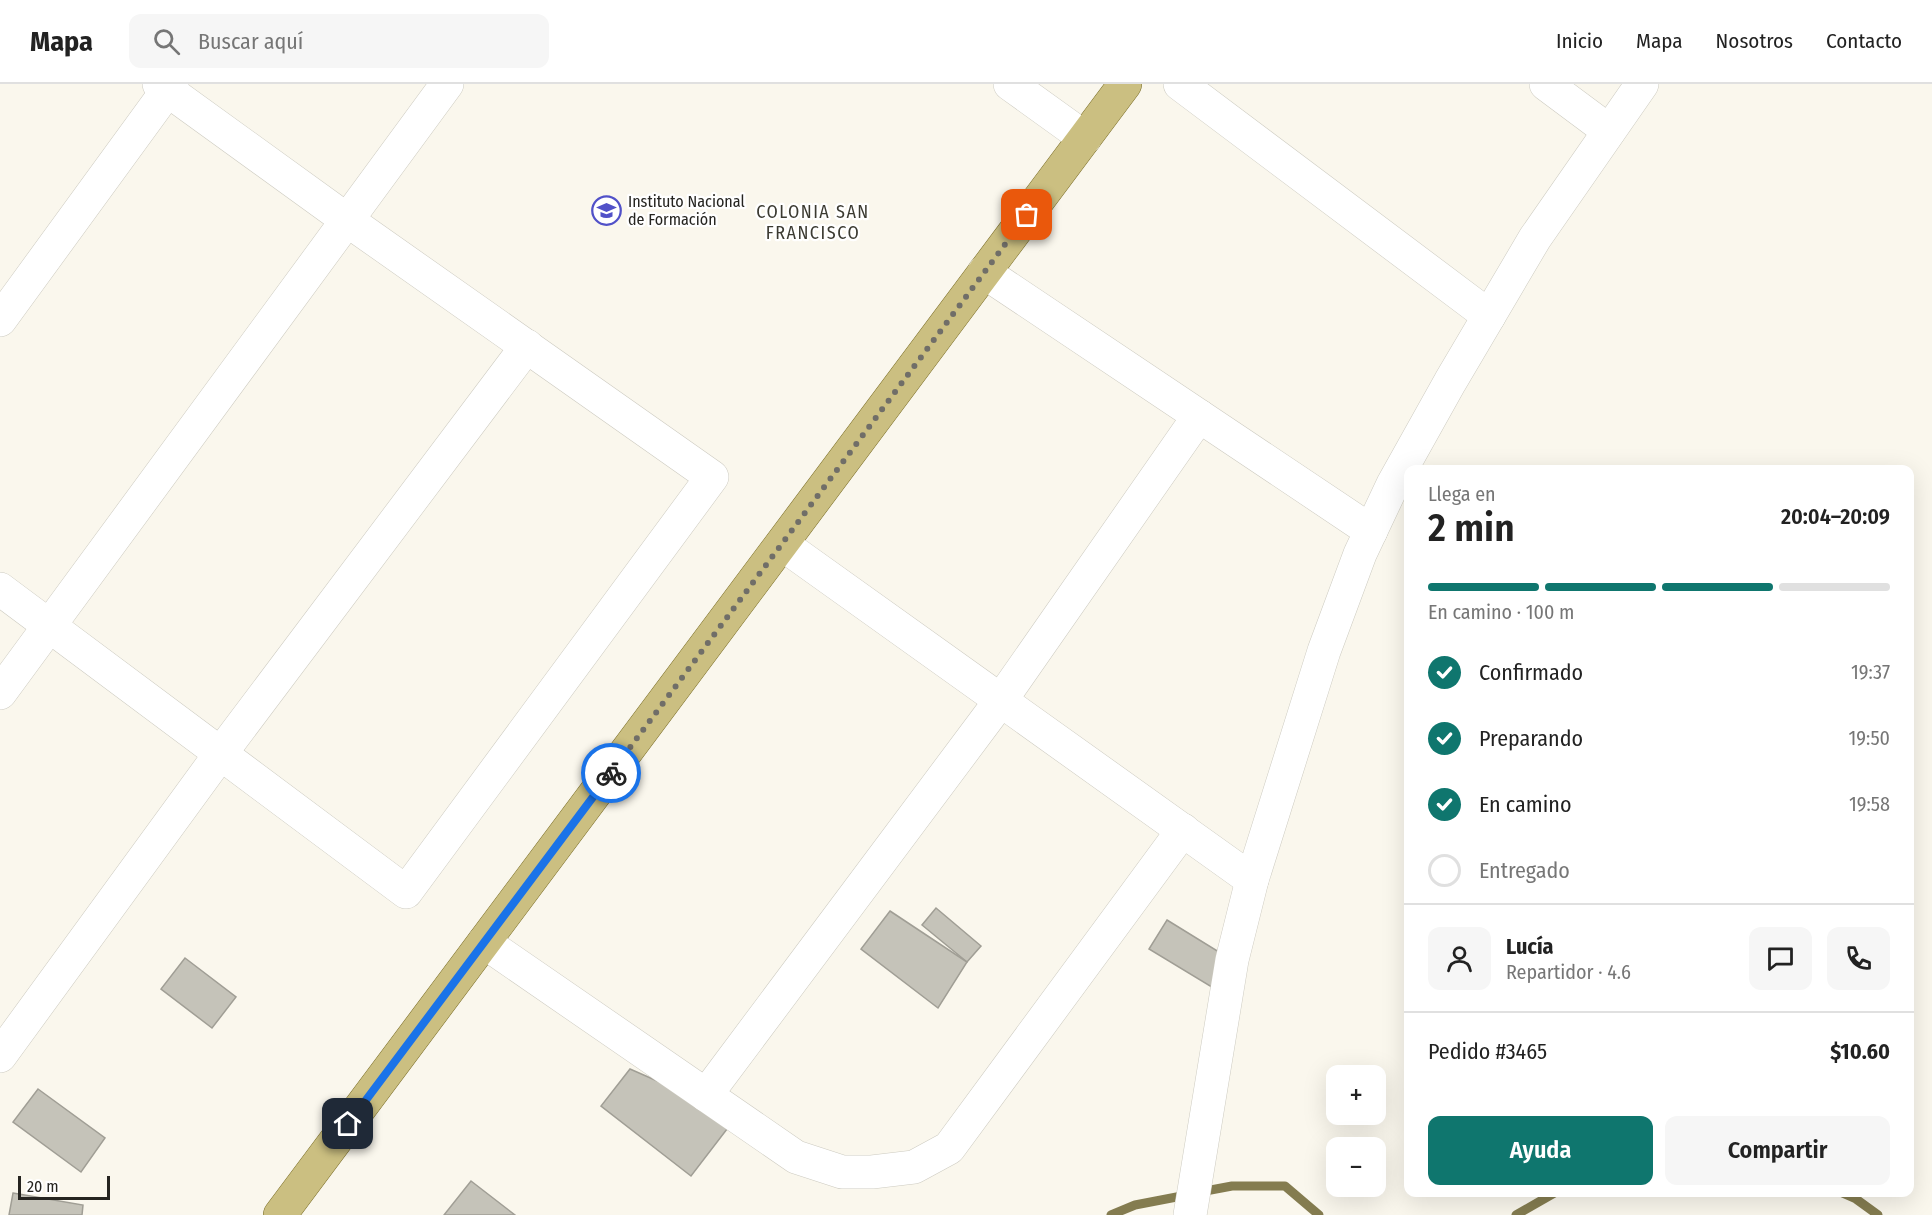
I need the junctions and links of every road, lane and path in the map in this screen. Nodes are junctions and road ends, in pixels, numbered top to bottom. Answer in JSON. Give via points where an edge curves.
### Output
{"nodes":[{"id":1,"x":447,"y":84,"type":"edge"},
{"id":2,"x":1010,"y":84,"type":"edge"},
{"id":3,"x":1125,"y":84,"type":"edge"},
{"id":4,"x":1180,"y":84,"type":"edge"},
{"id":5,"x":1546,"y":84,"type":"edge"},
{"id":6,"x":1642,"y":84,"type":"edge"},
{"id":7,"x":167,"y":86,"type":"edge"},
{"id":8,"x":1610,"y":131,"type":"junction"},
{"id":9,"x":1085,"y":138,"type":"junction"},
{"id":10,"x":347,"y":220,"type":"junction"},
{"id":11,"x":984,"y":272,"type":"junction"},
{"id":12,"x":1489,"y":316,"type":"junction"},
{"id":13,"x":0,"y":320,"type":"edge"},
{"id":14,"x":526,"y":346,"type":"junction"},
{"id":15,"x":1198,"y":416,"type":"junction"},
{"id":16,"x":1371,"y":531,"type":"junction"},
{"id":17,"x":782,"y":544,"type":"junction"},
{"id":18,"x":0,"y":589,"type":"edge"},
{"id":19,"x":50,"y":626,"type":"junction"},
{"id":20,"x":0,"y":693,"type":"edge"},
{"id":21,"x":1000,"y":700,"type":"junction"},
{"id":22,"x":221,"y":753,"type":"junction"},
{"id":23,"x":1183,"y":830,"type":"junction"},
{"id":24,"x":1252,"y":880,"type":"junction"},
{"id":25,"x":484,"y":942,"type":"junction"},
{"id":26,"x":0,"y":1056,"type":"edge"},
{"id":27,"x":706,"y":1095,"type":"junction"},
{"id":28,"x":280,"y":1215,"type":"edge"},
{"id":29,"x":1190,"y":1215,"type":"edge"}],
"edges":[{"from":1,"to":10,"type":"street"},
{"from":2,"to":9,"type":"street"},
{"from":3,"to":9,"type":"main road"},
{"from":4,"to":12,"type":"street"},
{"from":5,"to":8,"type":"street"},
{"from":6,"to":8,"type":"street"},
{"from":7,"to":10,"type":"street"},
{"from":7,"to":13,"type":"street"},
{"from":8,"to":12,"type":"street","via":[[1535,238]]},
{"from":9,"to":11,"type":"main road"},
{"from":10,"to":14,"type":"street"},
{"from":10,"to":19,"type":"street"},
{"from":11,"to":15,"type":"street"},
{"from":11,"to":17,"type":"main road"},
{"from":12,"to":16,"type":"street","via":[[1393,484]]},
{"from":14,"to":22,"type":"street"},
{"from":14,"to":22,"type":"street","via":[[712,477],[406,892]]},
{"from":15,"to":16,"type":"street"},
{"from":15,"to":21,"type":"street"},
{"from":16,"to":24,"type":"street","via":[[1324,651]]},
{"from":17,"to":21,"type":"street"},
{"from":17,"to":25,"type":"main road"},
{"from":18,"to":19,"type":"street"},
{"from":19,"to":20,"type":"street"},
{"from":19,"to":22,"type":"street"},
{"from":21,"to":23,"type":"street"},
{"from":21,"to":27,"type":"street"},
{"from":22,"to":26,"type":"street"},
{"from":23,"to":24,"type":"street"},
{"from":23,"to":27,"type":"street","via":[[949,1148],[914,1167],[842,1172],[796,1157]]},
{"from":24,"to":29,"type":"street","via":[[1232,960]]},
{"from":25,"to":27,"type":"street"},
{"from":25,"to":28,"type":"main road"}]}
